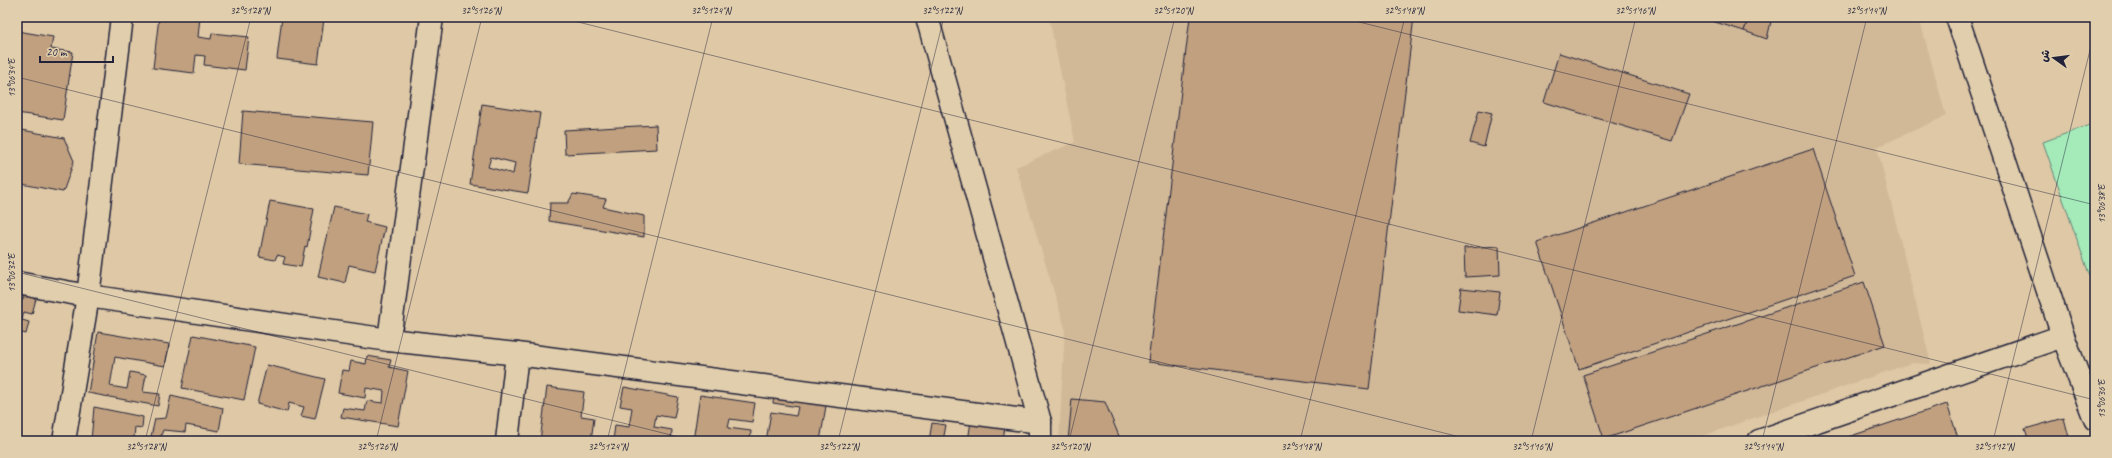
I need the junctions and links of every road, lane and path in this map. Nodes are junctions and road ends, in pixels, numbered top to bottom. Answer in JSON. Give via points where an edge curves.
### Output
{"nodes":[{"id":1,"x":122,"y":17,"type":"edge"},
{"id":2,"x":432,"y":17,"type":"edge"},
{"id":3,"x":927,"y":17,"type":"edge"},
{"id":4,"x":1957,"y":17,"type":"edge"},
{"id":5,"x":17,"y":283,"type":"edge"},
{"id":6,"x":88,"y":296,"type":"junction"},
{"id":7,"x":2063,"y":336,"type":"junction"},
{"id":8,"x":389,"y":340,"type":"junction"},
{"id":9,"x":517,"y":354,"type":"junction"},
{"id":10,"x":2095,"y":419,"type":"edge"},
{"id":11,"x":1040,"y":432,"type":"edge"},
{"id":12,"x":64,"y":441,"type":"edge"},
{"id":13,"x":507,"y":441,"type":"edge"},
{"id":14,"x":1759,"y":441,"type":"edge"}],
"edges":[{"from":1,"to":6,"type":"street"},
{"from":2,"to":8,"type":"street"},
{"from":3,"to":11,"type":"street"},
{"from":4,"to":7,"type":"street"},
{"from":5,"to":6,"type":"street"},
{"from":6,"to":8,"type":"street"},
{"from":6,"to":12,"type":"street"},
{"from":7,"to":10,"type":"street"},
{"from":7,"to":14,"type":"street"},
{"from":8,"to":9,"type":"street"},
{"from":9,"to":11,"type":"street"},
{"from":9,"to":13,"type":"street"}]}
